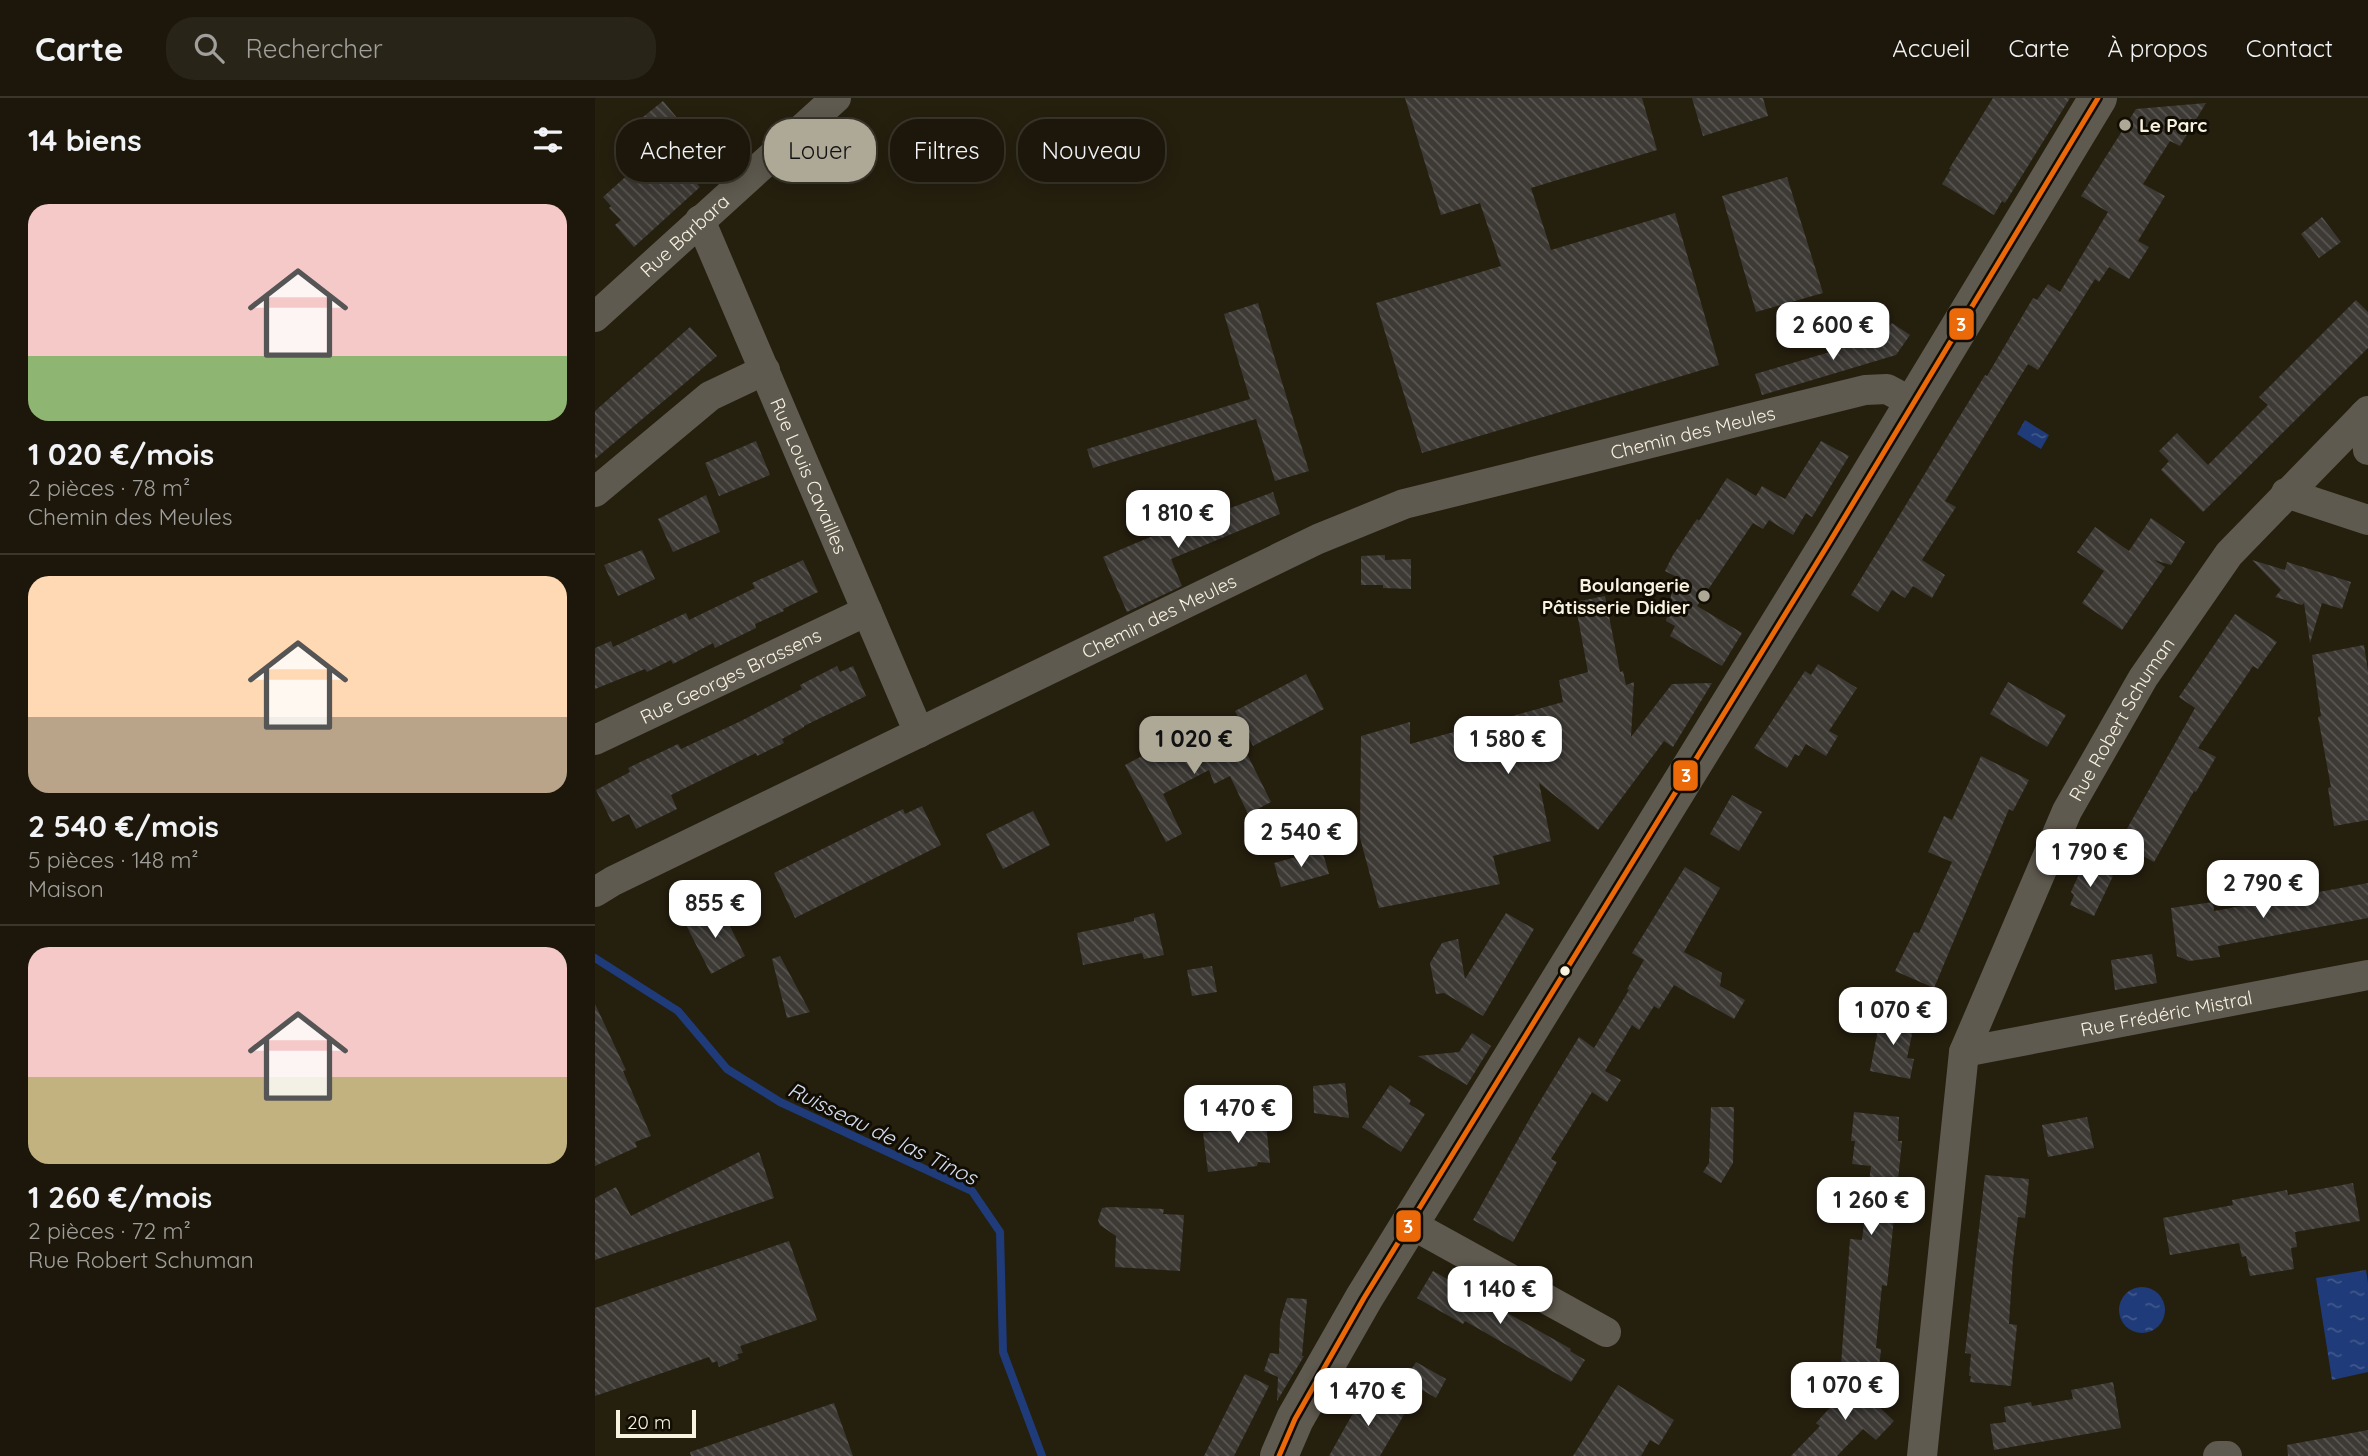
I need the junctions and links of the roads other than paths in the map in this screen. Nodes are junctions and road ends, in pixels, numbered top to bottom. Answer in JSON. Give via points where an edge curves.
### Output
{"nodes":[{"id":1,"x":836,"y":98,"type":"edge"},
{"id":2,"x":2098,"y":98,"type":"edge"},
{"id":3,"x":700,"y":220,"type":"junction"},
{"id":4,"x":595,"y":317,"type":"edge"},
{"id":5,"x":765,"y":370,"type":"junction"},
{"id":6,"x":1913,"y":403,"type":"junction"},
{"id":7,"x":2366,"y":413,"type":"edge"},
{"id":8,"x":2368,"y":450,"type":"edge"},
{"id":9,"x":595,"y":492,"type":"edge"},
{"id":10,"x":2286,"y":492,"type":"junction"},
{"id":11,"x":2368,"y":520,"type":"edge"},
{"id":12,"x":867,"y":611,"type":"junction"},
{"id":13,"x":919,"y":733,"type":"junction"},
{"id":14,"x":595,"y":740,"type":"edge"},
{"id":15,"x":595,"y":892,"type":"edge"},
{"id":16,"x":2368,"y":975,"type":"edge"},
{"id":17,"x":1965,"y":1052,"type":"junction"},
{"id":18,"x":1409,"y":1223,"type":"junction"},
{"id":19,"x":1606,"y":1332,"type":"dead end"},
{"id":20,"x":1279,"y":1456,"type":"edge"},
{"id":21,"x":1922,"y":1456,"type":"edge"},
{"id":22,"x":2218,"y":1456,"type":"edge"},
{"id":23,"x":2227,"y":1456,"type":"edge"}],
"edges":[{"from":1,"to":3,"type":"street","name":"Rue Barbara"},
{"from":2,"to":6,"type":"main road"},
{"from":3,"to":4,"type":"street","name":"Rue Barbara"},
{"from":3,"to":5,"type":"street","name":"Rue Louis Cavailles"},
{"from":5,"to":9,"type":"street","via":[[711,396]]},
{"from":5,"to":12,"type":"street","name":"Rue Louis Cavailles"},
{"from":6,"to":13,"type":"street","name":"Chemin des Meules","via":[[1887,389],[1865,390],[1404,504],[1318,539]]},
{"from":6,"to":18,"type":"main road"},
{"from":7,"to":8,"type":"street"},
{"from":7,"to":10,"type":"street","name":"Rue Robert Schuman"},
{"from":10,"to":11,"type":"street"},
{"from":10,"to":17,"type":"street","name":"Rue Robert Schuman","via":[[2228,554],[2143,678],[2067,810]]},
{"from":12,"to":13,"type":"street","name":"Rue Louis Cavailles"},
{"from":12,"to":14,"type":"street","name":"Rue Georges Brassens"},
{"from":13,"to":15,"type":"street","name":"Chemin des Meules"},
{"from":16,"to":17,"type":"street","name":"Rue Frédéric Mistral"},
{"from":17,"to":21,"type":"street","name":"Rue Robert Schuman"},
{"from":18,"to":19,"type":"street"},
{"from":18,"to":20,"type":"main road","via":[[1295,1419]]},
{"from":22,"to":23,"type":"street"}]}
